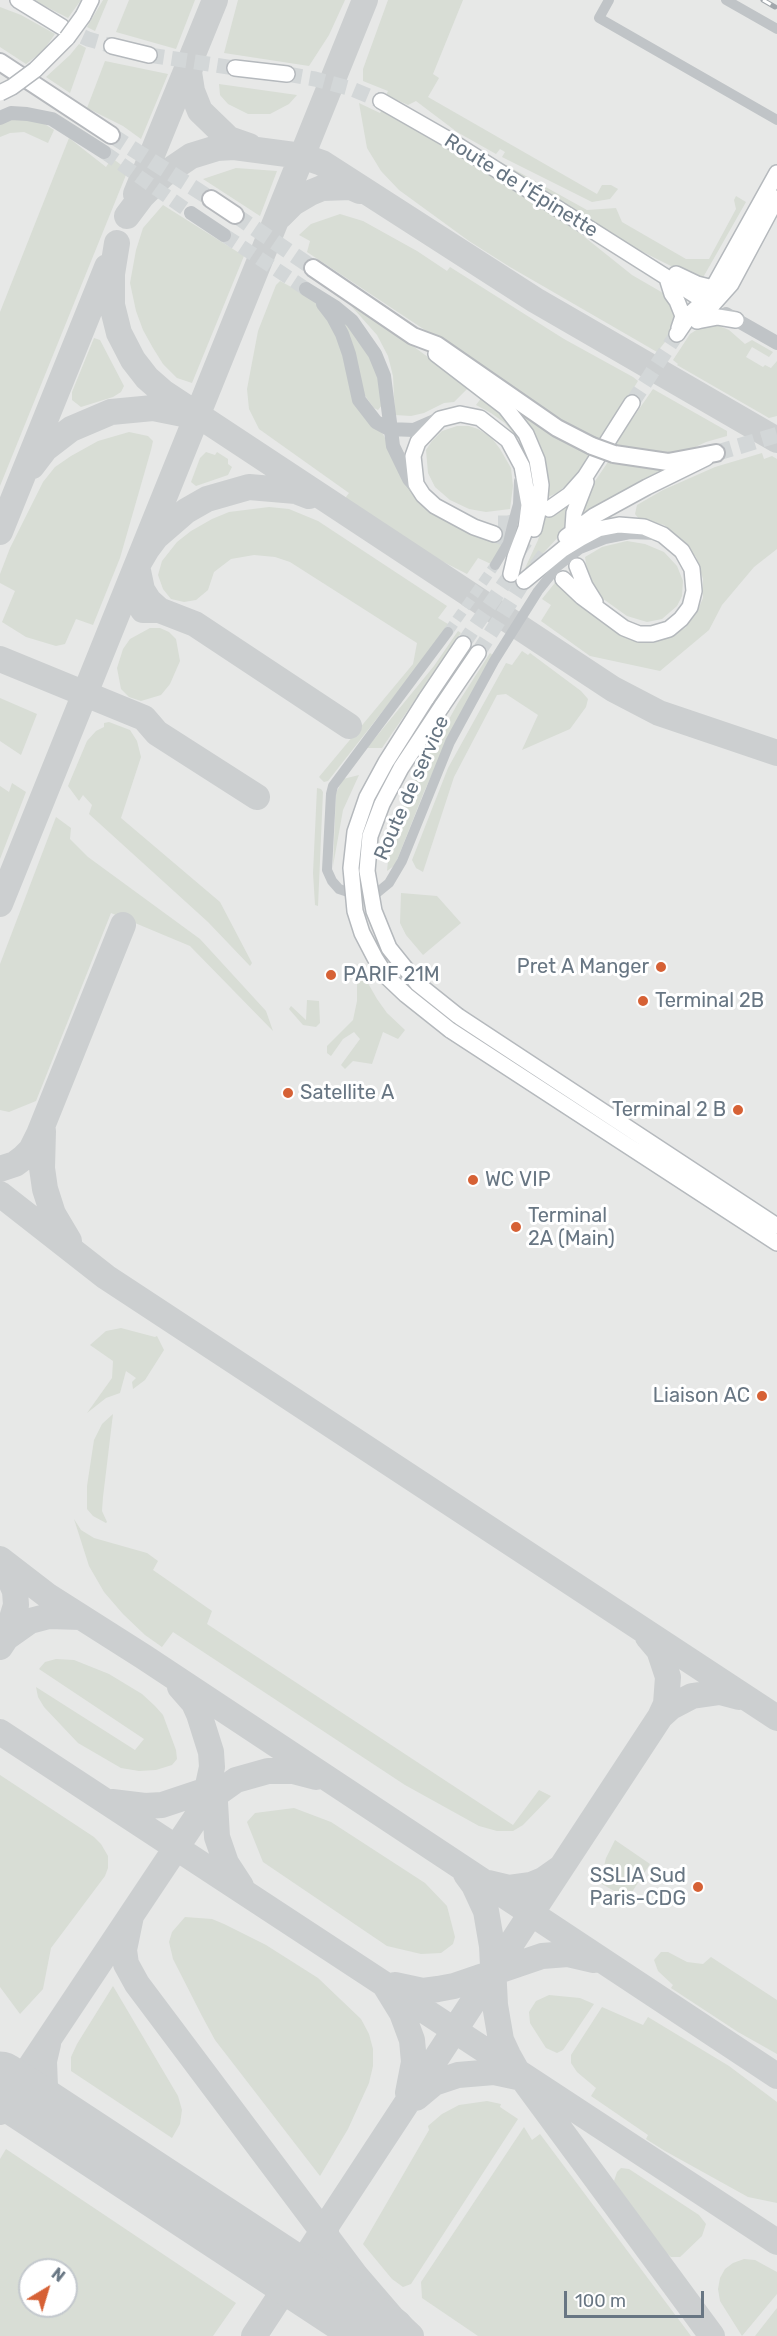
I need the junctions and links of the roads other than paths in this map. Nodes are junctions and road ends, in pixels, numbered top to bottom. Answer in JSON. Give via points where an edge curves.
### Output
{"nodes":[{"id":1,"x":18,"y":0,"type":"edge"},
{"id":2,"x":91,"y":0,"type":"edge"},
{"id":3,"x":609,"y":0,"type":"edge"},
{"id":4,"x":726,"y":0,"type":"edge"},
{"id":5,"x":777,"y":29,"type":"edge"},
{"id":6,"x":65,"y":33,"type":"junction"},
{"id":7,"x":112,"y":46,"type":"tunnel mouth"},
{"id":8,"x":148,"y":55,"type":"tunnel mouth"},
{"id":9,"x":0,"y":62,"type":"edge"},
{"id":10,"x":236,"y":68,"type":"tunnel mouth"},
{"id":11,"x":287,"y":74,"type":"tunnel mouth"},
{"id":12,"x":0,"y":93,"type":"edge"},
{"id":13,"x":381,"y":101,"type":"tunnel mouth"},
{"id":14,"x":0,"y":118,"type":"edge"},
{"id":15,"x":777,"y":120,"type":"edge"},
{"id":16,"x":111,"y":135,"type":"tunnel mouth"},
{"id":17,"x":104,"y":152,"type":"tunnel mouth"},
{"id":18,"x":777,"y":173,"type":"edge"},
{"id":19,"x":777,"y":198,"type":"edge"},
{"id":20,"x":211,"y":199,"type":"tunnel mouth"},
{"id":21,"x":191,"y":213,"type":"tunnel mouth"},
{"id":22,"x":235,"y":214,"type":"tunnel mouth"},
{"id":23,"x":224,"y":235,"type":"tunnel mouth"},
{"id":24,"x":313,"y":268,"type":"tunnel mouth"},
{"id":25,"x":663,"y":276,"type":"junction"},
{"id":26,"x":714,"y":297,"type":"junction"},
{"id":27,"x":736,"y":320,"type":"junction"},
{"id":28,"x":698,"y":321,"type":"junction"},
{"id":29,"x":677,"y":334,"type":"junction"},
{"id":30,"x":412,"y":336,"type":"junction"},
{"id":31,"x":777,"y":343,"type":"edge"},
{"id":32,"x":632,"y":403,"type":"tunnel mouth"},
{"id":33,"x":440,"y":419,"type":"junction"},
{"id":34,"x":389,"y":429,"type":"junction"},
{"id":35,"x":508,"y":440,"type":"junction"},
{"id":36,"x":595,"y":453,"type":"junction"},
{"id":37,"x":717,"y":453,"type":"joint"},
{"id":38,"x":423,"y":495,"type":"junction"},
{"id":39,"x":549,"y":509,"type":"dead end"},
{"id":40,"x":496,"y":528,"type":"tunnel mouth"},
{"id":41,"x":573,"y":528,"type":"dead end"},
{"id":42,"x":663,"y":535,"type":"junction"},
{"id":43,"x":495,"y":565,"type":"tunnel mouth"},
{"id":44,"x":577,"y":566,"type":"dead end"},
{"id":45,"x":518,"y":577,"type":"junction"},
{"id":46,"x":563,"y":579,"type":"tunnel mouth"},
{"id":47,"x":609,"y":617,"type":"junction"},
{"id":48,"x":448,"y":632,"type":"tunnel mouth"},
{"id":49,"x":463,"y":644,"type":"tunnel mouth"},
{"id":50,"x":478,"y":653,"type":"tunnel mouth"},
{"id":51,"x":777,"y":1227,"type":"edge"},
{"id":52,"x":777,"y":1243,"type":"edge"}],
"edges":[{"from":1,"to":6,"type":"main road"},
{"from":2,"to":6,"type":"main road","bridge":true,"via":[[83,16]]},
{"from":3,"to":15,"type":"street","via":[[599,18]]},
{"from":4,"to":5,"type":"street"},
{"from":6,"to":12,"type":"main road","bridge":true,"via":[[35,70]]},
{"from":7,"to":8,"type":"main road"},
{"from":9,"to":16,"type":"main road"},
{"from":10,"to":11,"type":"main road"},
{"from":13,"to":25,"type":"main road","name":"Route de l'Épinette"},
{"from":14,"to":17,"type":"street","via":[[11,113],[52,119]]},
{"from":18,"to":26,"type":"main road"},
{"from":19,"to":26,"type":"main road"},
{"from":20,"to":22,"type":"main road"},
{"from":21,"to":23,"type":"street"},
{"from":24,"to":30,"type":"main road"},
{"from":25,"to":26,"type":"main road","name":"Route de l'Épinette","via":[[669,272],[697,284]]},
{"from":25,"to":29,"type":"main road","via":[[683,315]]},
{"from":26,"to":27,"type":"street"},
{"from":26,"to":28,"type":"main road"},
{"from":26,"to":29,"type":"main road","via":[[692,312]]},
{"from":27,"to":28,"type":"main road","via":[[718,317]]},
{"from":27,"to":31,"type":"street"},
{"from":28,"to":29,"type":"main road"},
{"from":30,"to":36,"type":"main road","via":[[437,345]]},
{"from":30,"to":45,"type":"main road","via":[[505,407],[526,434],[537,459],[539,508]]},
{"from":32,"to":36,"type":"main road"},
{"from":33,"to":34,"type":"street","via":[[414,430]]},
{"from":33,"to":35,"type":"main road","via":[[460,414],[480,418]]},
{"from":33,"to":38,"type":"main road","via":[[418,442],[413,456],[416,484]]},
{"from":34,"to":34,"type":"street","via":[[384,376],[375,354],[352,321],[306,289],[333,317],[342,334],[359,400],[376,422]]},
{"from":34,"to":38,"type":"street","via":[[400,463]]},
{"from":35,"to":43,"type":"street","via":[[520,487],[508,543]]},
{"from":35,"to":45,"type":"main road","via":[[522,466],[529,505]]},
{"from":36,"to":37,"type":"main road","bridge":true,"via":[[668,462]]},
{"from":36,"to":39,"type":"main road","via":[[569,495]]},
{"from":36,"to":41,"type":"main road"},
{"from":37,"to":45,"type":"main road","via":[[594,516]]},
{"from":38,"to":40,"type":"main road","via":[[456,517]]},
{"from":42,"to":45,"type":"main road","via":[[644,527],[619,525],[598,530]]},
{"from":42,"to":47,"type":"main road","via":[[682,551],[692,569],[694,591],[690,607],[669,629],[652,634],[639,634]]},
{"from":42,"to":48,"type":"street","name":"Route de service","via":[[630,534],[605,539],[580,549],[558,566],[494,662],[450,742],[402,861],[388,883],[378,892],[351,893],[339,889],[327,870],[333,786]]},
{"from":44,"to":47,"type":"main road","via":[[595,603]]},
{"from":46,"to":47,"type":"main road"},
{"from":49,"to":52,"type":"main road","bridge":true,"via":[[386,762],[367,797],[355,832],[351,868],[355,911],[375,958],[387,977],[450,1030]]},
{"from":50,"to":51,"type":"main road","bridge":true,"via":[[401,768],[370,836],[367,871],[372,901],[389,948],[418,984],[458,1016]]}]}
